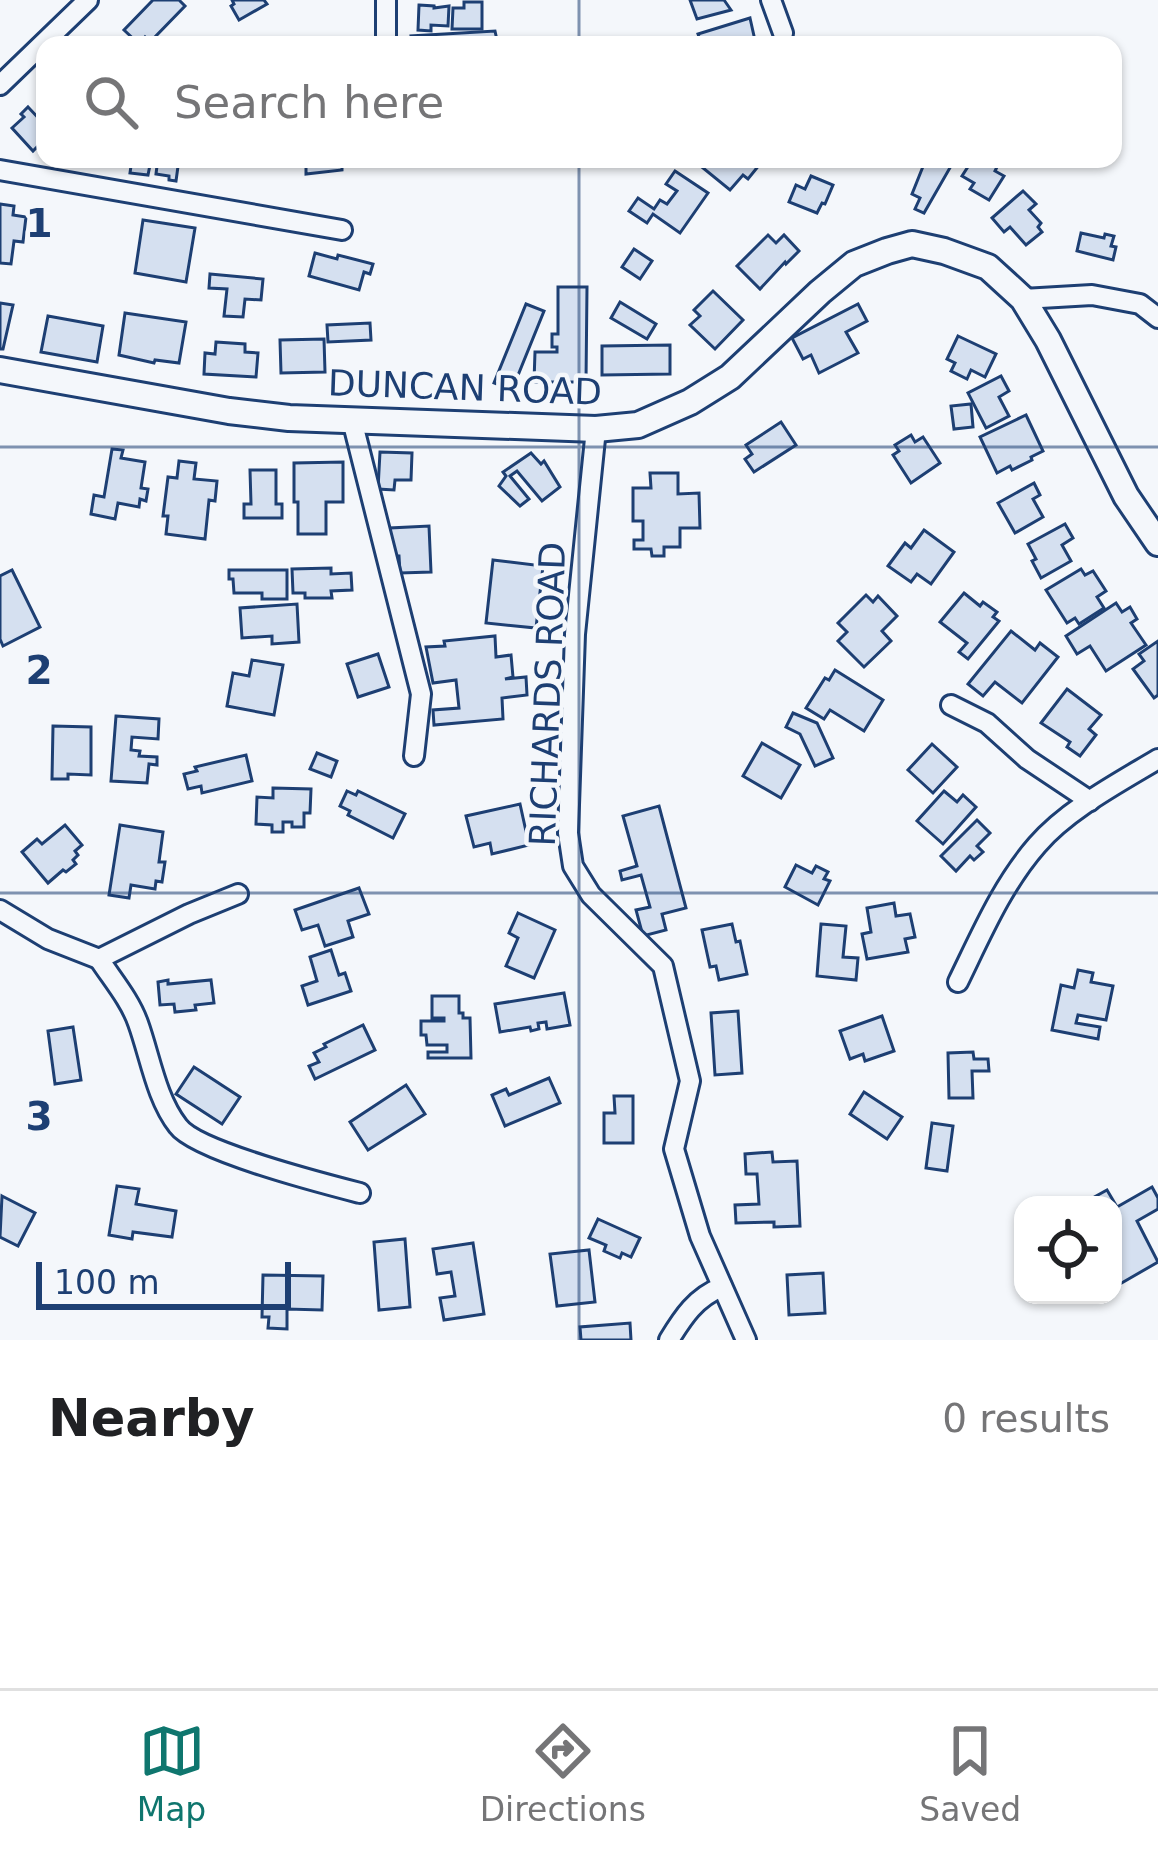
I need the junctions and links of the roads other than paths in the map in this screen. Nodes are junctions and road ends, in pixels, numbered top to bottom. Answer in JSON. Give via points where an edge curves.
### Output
{"nodes":[{"id":1,"x":88,"y":0,"type":"edge"},
{"id":2,"x":386,"y":0,"type":"edge"},
{"id":3,"x":771,"y":0,"type":"edge"},
{"id":4,"x":783,"y":33,"type":"dead end"},
{"id":5,"x":51,"y":36,"type":"edge"},
{"id":6,"x":386,"y":36,"type":"edge"},
{"id":7,"x":36,"y":50,"type":"edge"},
{"id":8,"x":0,"y":85,"type":"edge"},
{"id":9,"x":0,"y":170,"type":"edge"},
{"id":10,"x":342,"y":230,"type":"dead end"},
{"id":11,"x":1023,"y":299,"type":"junction"},
{"id":12,"x":1158,"y":318,"type":"edge"},
{"id":13,"x":0,"y":370,"type":"edge"},
{"id":14,"x":352,"y":421,"type":"junction"},
{"id":15,"x":596,"y":430,"type":"junction"},
{"id":16,"x":1158,"y":543,"type":"edge"},
{"id":17,"x":951,"y":705,"type":"dead end"},
{"id":18,"x":414,"y":755,"type":"dead end"},
{"id":19,"x":1158,"y":759,"type":"edge"},
{"id":20,"x":1090,"y":801,"type":"junction"},
{"id":21,"x":238,"y":894,"type":"dead end"},
{"id":22,"x":0,"y":910,"type":"edge"},
{"id":23,"x":99,"y":959,"type":"junction"},
{"id":24,"x":958,"y":982,"type":"dead end"},
{"id":25,"x":360,"y":1193,"type":"dead end"},
{"id":26,"x":722,"y":1287,"type":"junction"},
{"id":27,"x":669,"y":1340,"type":"edge"},
{"id":28,"x":746,"y":1340,"type":"edge"}],
"edges":[{"from":1,"to":5,"type":"street"},
{"from":2,"to":6,"type":"street"},
{"from":3,"to":4,"type":"street"},
{"from":7,"to":8,"type":"street"},
{"from":9,"to":10,"type":"street"},
{"from":11,"to":12,"type":"street","via":[[1092,295],[1140,304]]},
{"from":11,"to":15,"type":"main road","name":"DUNCAN ROAD","via":[[988,267],[912,244],[854,265],[691,402],[638,425]]},
{"from":11,"to":16,"type":"main road"},
{"from":13,"to":14,"type":"main road","name":"DUNCAN ROAD","via":[[229,411]]},
{"from":14,"to":15,"type":"main road","name":"DUNCAN ROAD"},
{"from":14,"to":18,"type":"street","via":[[421,694]]},
{"from":15,"to":26,"type":"street","name":"RICHARDS ROAD","via":[[575,634],[568,833],[573,866],[591,895],[663,966],[691,1081],[674,1149]]},
{"from":17,"to":20,"type":"street"},
{"from":19,"to":20,"type":"street"},
{"from":20,"to":24,"type":"street","via":[[1039,842],[1006,886]]},
{"from":21,"to":23,"type":"street"},
{"from":22,"to":23,"type":"street"},
{"from":23,"to":25,"type":"street","via":[[136,1017],[164,1099],[189,1138]]},
{"from":26,"to":27,"type":"street","via":[[700,1299]]},
{"from":26,"to":28,"type":"street","name":"RICHARDS ROAD"}]}
